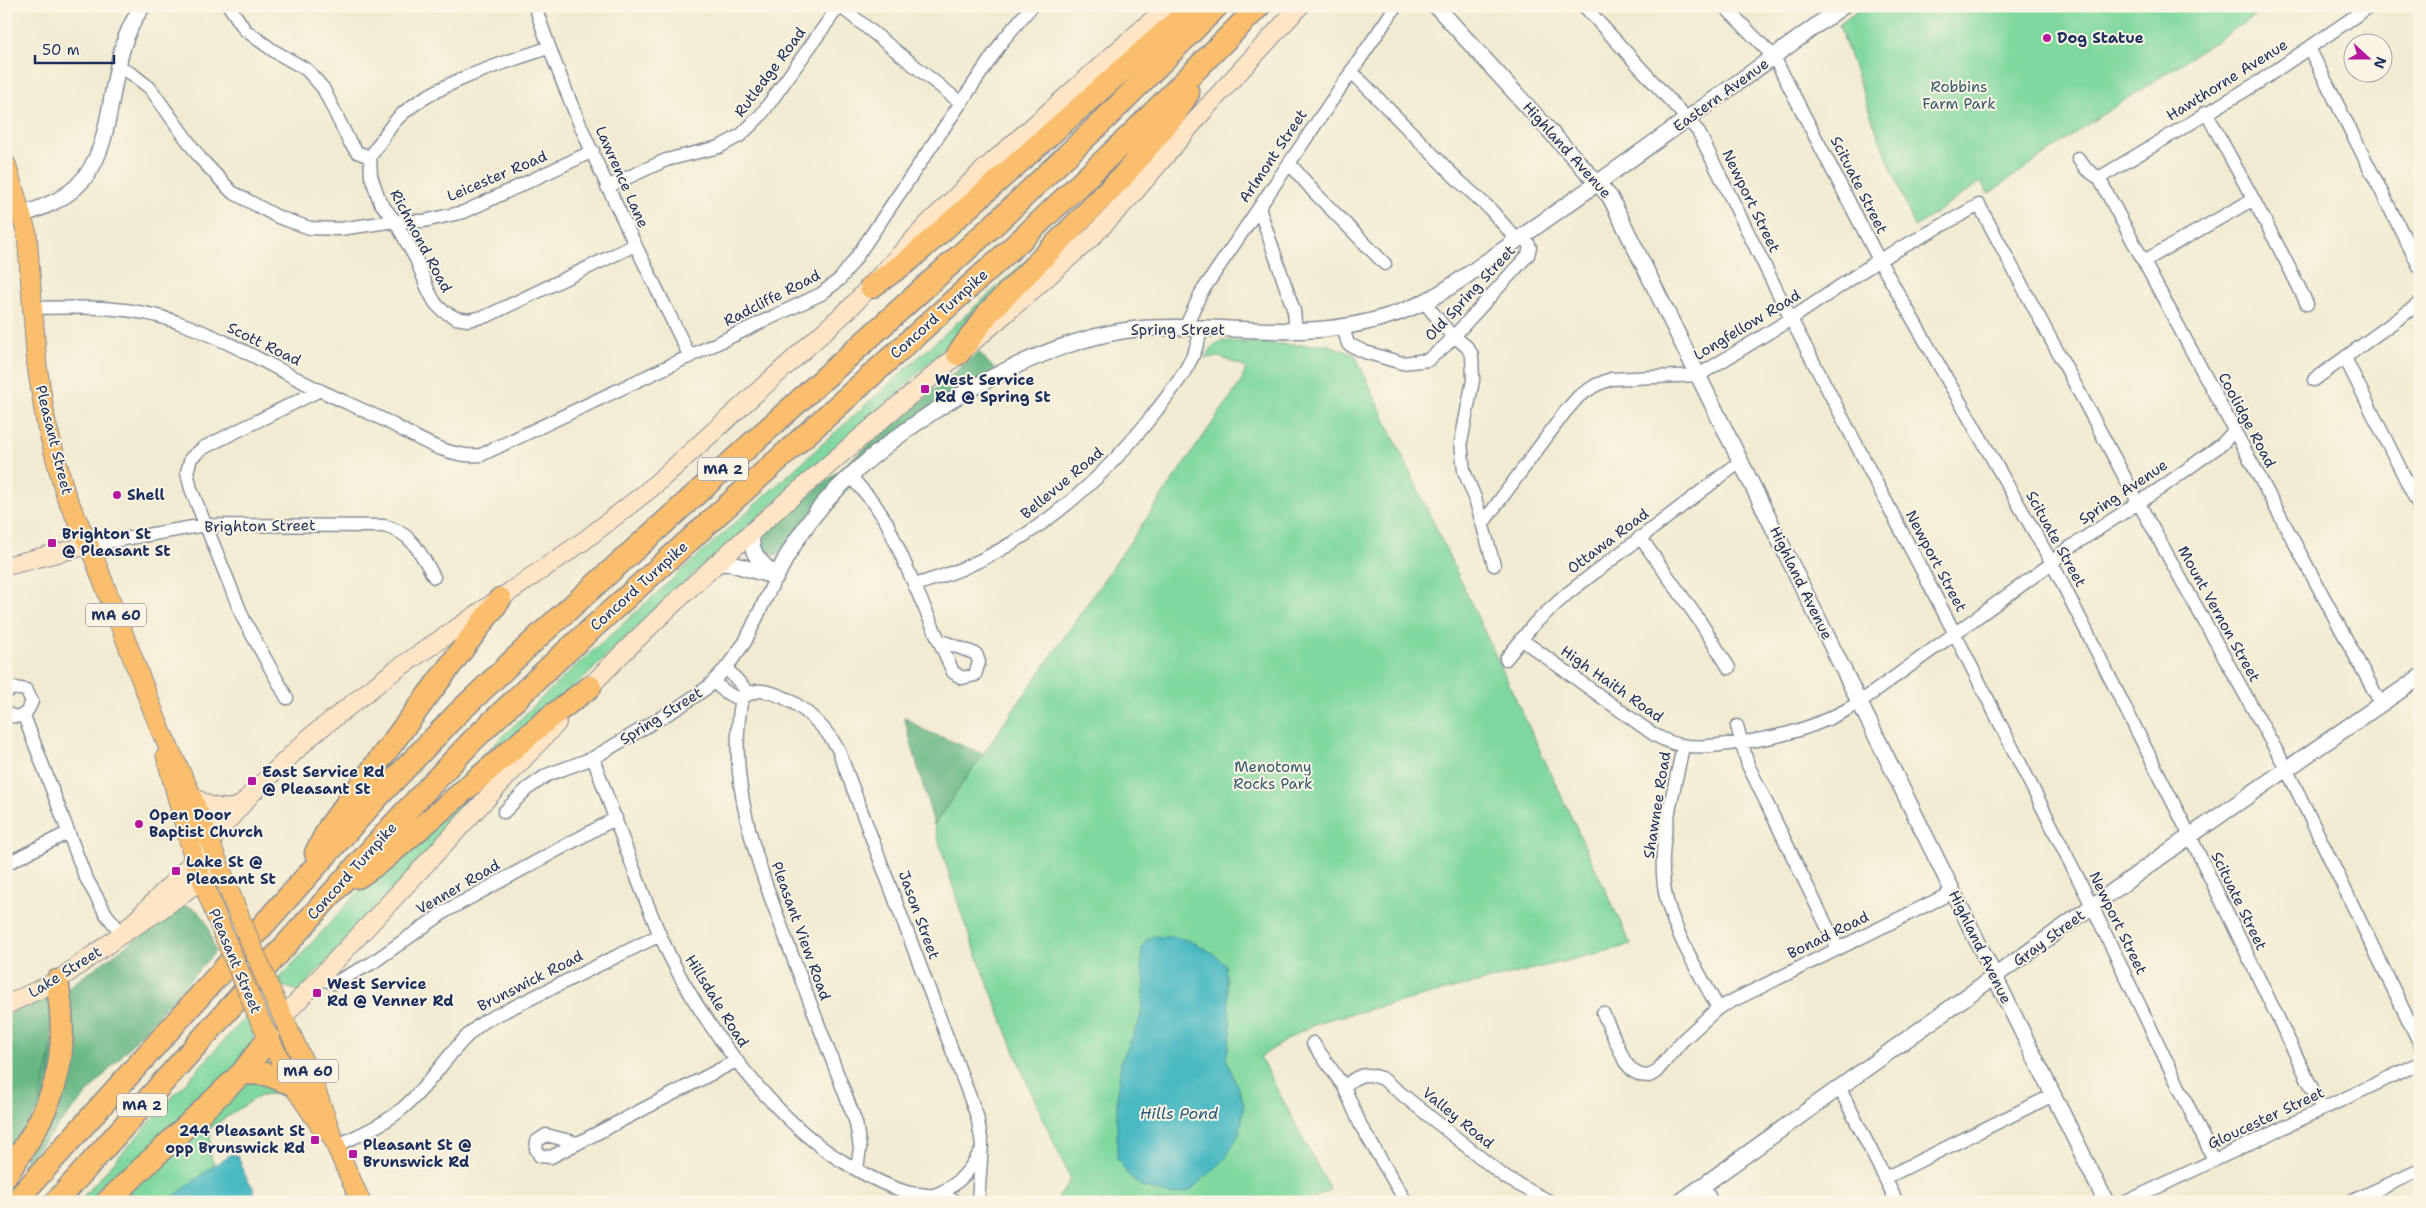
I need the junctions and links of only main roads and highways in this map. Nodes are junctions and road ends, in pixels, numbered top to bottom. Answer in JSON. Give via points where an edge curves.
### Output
{"nodes":[{"id":1,"x":1168,"y":6,"type":"edge"},
{"id":2,"x":1197,"y":6,"type":"edge"},
{"id":3,"x":1217,"y":6,"type":"edge"},
{"id":4,"x":1259,"y":6,"type":"edge"},
{"id":5,"x":1300,"y":6,"type":"edge"},
{"id":6,"x":1215,"y":51,"type":"junction"},
{"id":7,"x":6,"y":164,"type":"edge"},
{"id":8,"x":871,"y":287,"type":"junction"},
{"id":9,"x":958,"y":354,"type":"junction"},
{"id":10,"x":89,"y":545,"type":"junction"},
{"id":11,"x":6,"y":566,"type":"edge"},
{"id":12,"x":500,"y":599,"type":"junction"},
{"id":13,"x":590,"y":687,"type":"junction"},
{"id":14,"x":160,"y":731,"type":"junction"},
{"id":15,"x":191,"y":794,"type":"junction"},
{"id":16,"x":241,"y":805,"type":"junction"},
{"id":17,"x":213,"y":848,"type":"junction"},
{"id":18,"x":194,"y":859,"type":"junction"},
{"id":19,"x":201,"y":880,"type":"junction"},
{"id":20,"x":296,"y":888,"type":"junction"},
{"id":21,"x":326,"y":899,"type":"junction"},
{"id":22,"x":122,"y":934,"type":"junction"},
{"id":23,"x":56,"y":981,"type":"junction"},
{"id":24,"x":6,"y":1005,"type":"edge"},
{"id":25,"x":283,"y":1017,"type":"junction"},
{"id":26,"x":268,"y":1038,"type":"junction"},
{"id":27,"x":242,"y":1073,"type":"junction"},
{"id":28,"x":292,"y":1084,"type":"junction"},
{"id":29,"x":336,"y":1146,"type":"junction"},
{"id":30,"x":6,"y":1174,"type":"edge"},
{"id":31,"x":15,"y":1202,"type":"edge"},
{"id":32,"x":56,"y":1202,"type":"edge"},
{"id":33,"x":107,"y":1202,"type":"edge"},
{"id":34,"x":361,"y":1202,"type":"edge"}],
"edges":[{"from":1,"to":8,"type":"main road","via":[[968,185]]},
{"from":2,"to":8,"type":"highway","via":[[909,260]]},
{"from":3,"to":20,"type":"highway","name":"Concord Turnpike","number":"MA 2","via":[[997,222],[483,688],[402,770]]},
{"from":4,"to":6,"type":"highway","name":"Concord Turnpike","number":"MA 2"},
{"from":5,"to":9,"type":"main road","via":[[1106,223]]},
{"from":6,"to":9,"type":"highway","via":[[1174,115],[1132,165],[989,312]]},
{"from":6,"to":21,"type":"highway","name":"Concord Turnpike","number":"MA 2","via":[[1023,238],[528,687],[446,767]]},
{"from":7,"to":10,"type":"main road","name":"Pleasant Street","number":"MA 60","via":[[22,215],[29,252],[37,366],[46,423],[66,496]]},
{"from":8,"to":12,"type":"main road","via":[[645,493],[585,540]]},
{"from":9,"to":13,"type":"main road","via":[[714,564],[660,614]]},
{"from":10,"to":11,"type":"main road","name":"Brighton Street"},
{"from":10,"to":14,"type":"main road","name":"Pleasant Street","number":"MA 60"},
{"from":12,"to":16,"type":"main road","via":[[341,711]]},
{"from":12,"to":20,"type":"highway","via":[[330,826]]},
{"from":13,"to":21,"type":"highway","via":[[550,717],[384,859]]},
{"from":13,"to":25,"type":"main road"},
{"from":14,"to":15,"type":"main road","name":"Pleasant Street","number":"MA 60"},
{"from":14,"to":18,"type":"main road","name":"Pleasant Street","number":"MA 60"},
{"from":15,"to":16,"type":"main road","via":[[214,807]]},
{"from":15,"to":17,"type":"main road","name":"Pleasant Street","number":"MA 60"},
{"from":16,"to":17,"type":"main road"},
{"from":17,"to":18,"type":"main road","name":"Lake Street"},
{"from":17,"to":19,"type":"main road"},
{"from":17,"to":25,"type":"main road","name":"Pleasant Street","number":"MA 60","bridge":true},
{"from":18,"to":19,"type":"main road","name":"Pleasant Street","number":"MA 60"},
{"from":18,"to":22,"type":"main road","name":"Lake Street"},
{"from":19,"to":22,"type":"main road","name":"Lake Street"},
{"from":19,"to":26,"type":"main road","name":"Pleasant Street","number":"MA 60","bridge":true},
{"from":20,"to":31,"type":"highway","name":"Concord Turnpike","number":"MA 2"},
{"from":21,"to":32,"type":"highway","name":"Concord Turnpike","number":"MA 2"},
{"from":22,"to":23,"type":"main road","name":"Lake Street"},
{"from":23,"to":24,"type":"main road","name":"Lake Street"},
{"from":23,"to":30,"type":"highway","via":[[62,1034],[56,1082],[38,1126]]},
{"from":25,"to":26,"type":"main road"},
{"from":25,"to":29,"type":"main road","name":"Pleasant Street","number":"MA 60","via":[[312,1080]]},
{"from":26,"to":27,"type":"highway"},
{"from":26,"to":28,"type":"main road","name":"Pleasant Street","number":"MA 60"},
{"from":27,"to":28,"type":"highway","via":[[266,1074]]},
{"from":27,"to":33,"type":"highway"},
{"from":28,"to":29,"type":"main road","name":"Pleasant Street","number":"MA 60"},
{"from":29,"to":34,"type":"main road","name":"Pleasant Street","number":"MA 60"}]}
